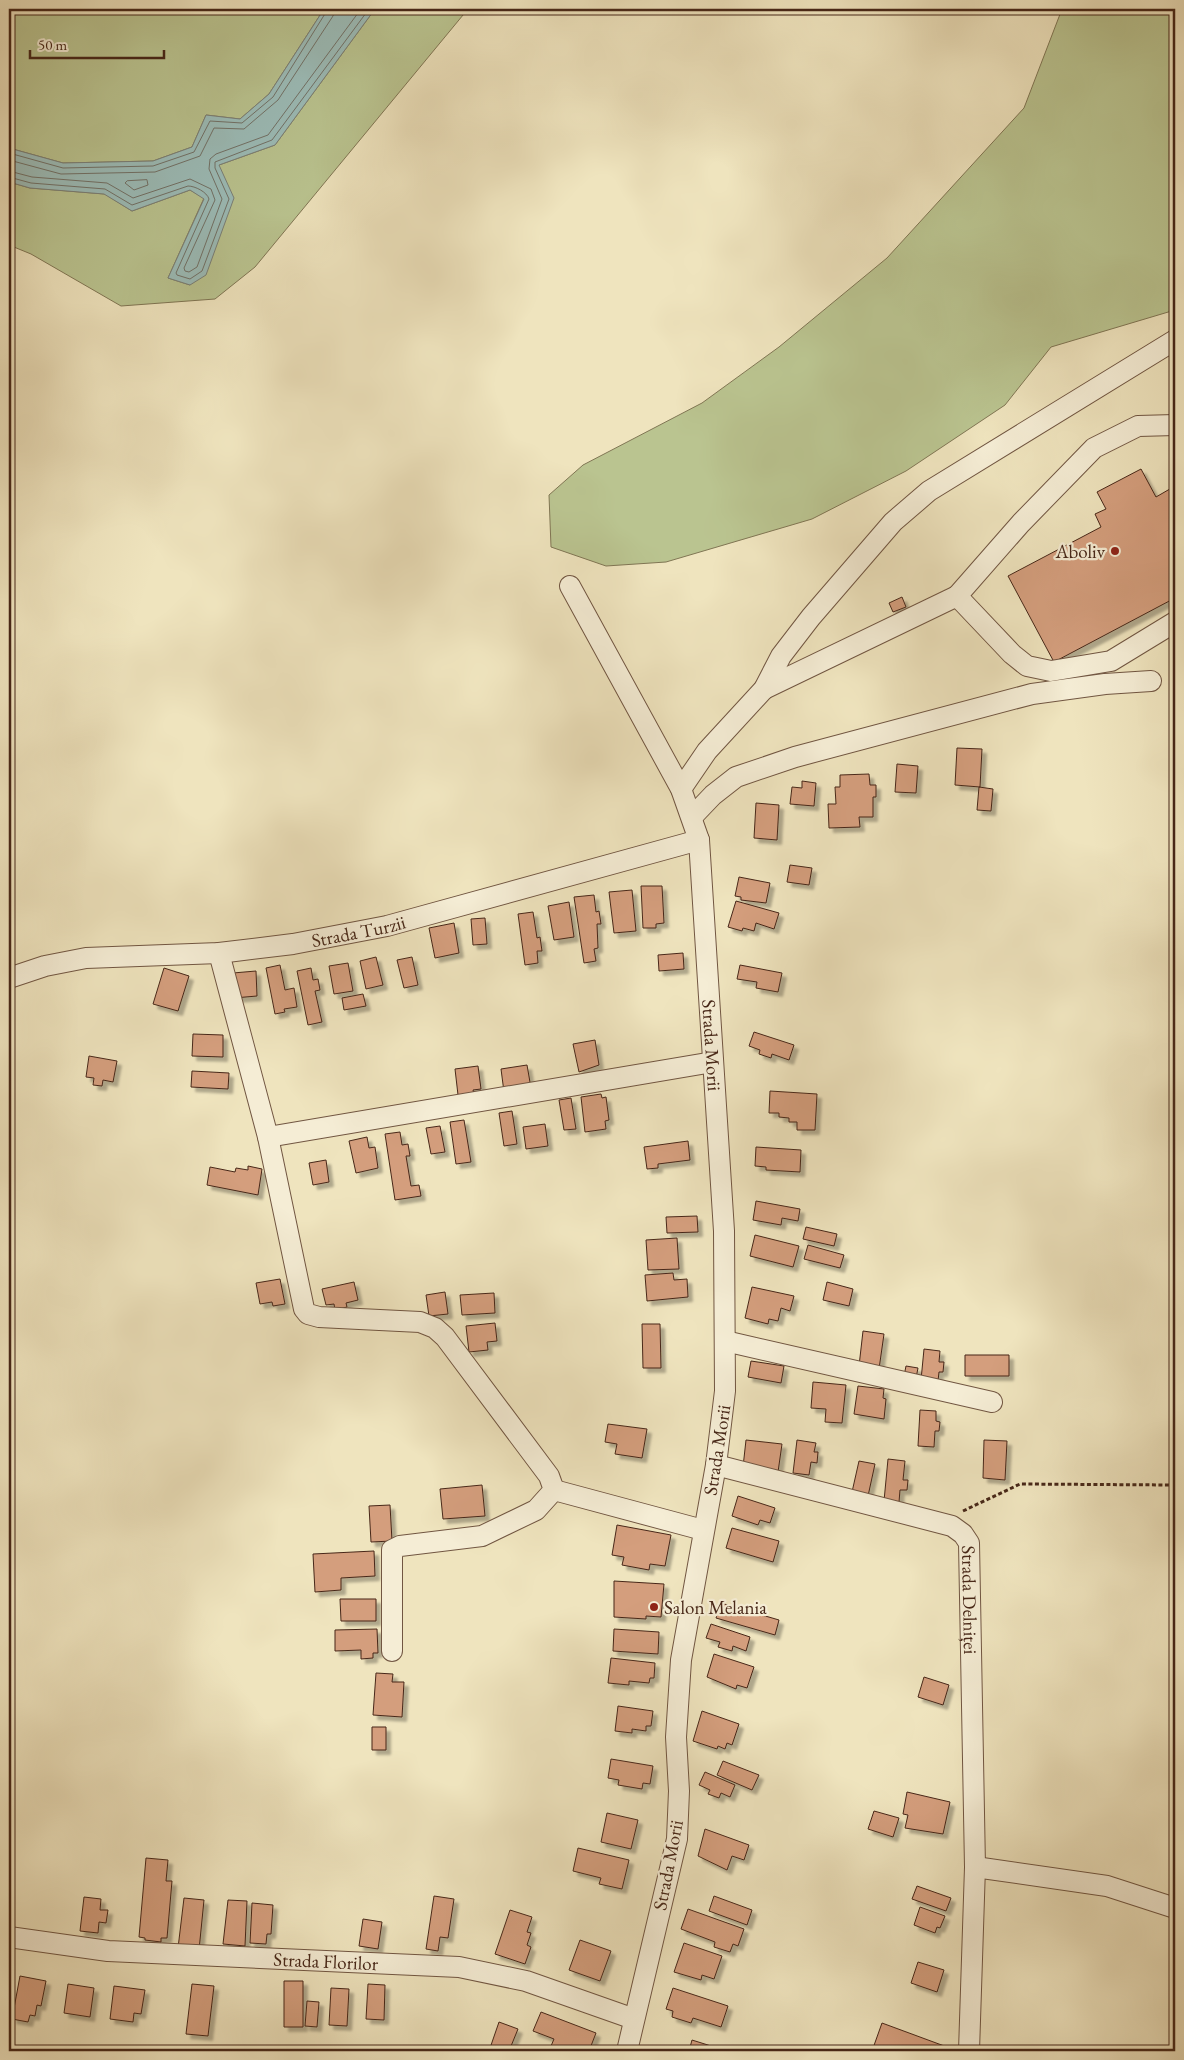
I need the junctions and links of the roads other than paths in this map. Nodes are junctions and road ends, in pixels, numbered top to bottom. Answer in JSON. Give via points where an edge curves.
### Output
{"nodes":[{"id":1,"x":1175,"y":340,"type":"edge"},
{"id":2,"x":1175,"y":425,"type":"edge"},
{"id":3,"x":570,"y":586,"type":"dead end"},
{"id":4,"x":957,"y":596,"type":"junction"},
{"id":5,"x":1175,"y":622,"type":"edge"},
{"id":6,"x":1151,"y":681,"type":"dead end"},
{"id":7,"x":764,"y":689,"type":"junction"},
{"id":8,"x":681,"y":789,"type":"junction"},
{"id":9,"x":692,"y":817,"type":"junction"},
{"id":10,"x":699,"y":840,"type":"junction"},
{"id":11,"x":219,"y":953,"type":"junction"},
{"id":12,"x":9,"y":978,"type":"edge"},
{"id":13,"x":713,"y":1062,"type":"junction"},
{"id":14,"x":268,"y":1137,"type":"junction"},
{"id":15,"x":725,"y":1341,"type":"junction"},
{"id":16,"x":992,"y":1402,"type":"dead end"},
{"id":17,"x":716,"y":1465,"type":"junction"},
{"id":18,"x":554,"y":1490,"type":"junction"},
{"id":19,"x":703,"y":1530,"type":"junction"},
{"id":20,"x":392,"y":1651,"type":"dead end"},
{"id":21,"x":975,"y":1867,"type":"junction"},
{"id":22,"x":1175,"y":1908,"type":"edge"},
{"id":23,"x":9,"y":1937,"type":"edge"},
{"id":24,"x":634,"y":2020,"type":"junction"},
{"id":25,"x":627,"y":2051,"type":"edge"},
{"id":26,"x":969,"y":2051,"type":"edge"}],
"edges":[{"from":1,"to":7,"type":"street","via":[[929,491],[893,522],[811,618],[781,656]]},
{"from":2,"to":4,"type":"street","via":[[1138,426],[1094,448],[1021,523]]},
{"from":3,"to":8,"type":"street","name":"Strada Morii"},
{"from":4,"to":5,"type":"street","via":[[1027,666],[1051,671],[1111,660]]},
{"from":4,"to":7,"type":"street"},
{"from":6,"to":9,"type":"street","via":[[1032,694],[795,758],[736,777]]},
{"from":7,"to":8,"type":"street","via":[[707,751]]},
{"from":8,"to":9,"type":"street","name":"Strada Morii"},
{"from":9,"to":10,"type":"street","name":"Strada Morii"},
{"from":10,"to":11,"type":"street","name":"Strada Turzii","via":[[387,926],[293,944]]},
{"from":10,"to":13,"type":"street","name":"Strada Morii"},
{"from":11,"to":12,"type":"street","name":"Strada Turzii","via":[[86,958],[45,966]]},
{"from":11,"to":14,"type":"street"},
{"from":13,"to":14,"type":"street"},
{"from":13,"to":15,"type":"street","name":"Strada Morii","via":[[724,1230]]},
{"from":14,"to":18,"type":"street","via":[[304,1309],[308,1314],[420,1322],[435,1328],[549,1476]]},
{"from":15,"to":16,"type":"street"},
{"from":15,"to":17,"type":"street","name":"Strada Morii","via":[[726,1391]]},
{"from":17,"to":19,"type":"street","name":"Strada Morii"},
{"from":17,"to":21,"type":"street","name":"Strada Delniței","via":[[952,1526],[969,1543]]},
{"from":18,"to":19,"type":"street"},
{"from":18,"to":20,"type":"street","via":[[536,1510],[482,1536],[400,1546],[392,1550]]},
{"from":19,"to":24,"type":"street","name":"Strada Morii","via":[[681,1660],[676,1737],[677,1839]]},
{"from":21,"to":22,"type":"street","via":[[1107,1886]]},
{"from":21,"to":26,"type":"street","name":"Strada Delniței"},
{"from":23,"to":24,"type":"street","name":"Strada Florilor","via":[[108,1951],[459,1968],[526,1981]]},
{"from":24,"to":25,"type":"street","name":"Strada Morii"}]}
